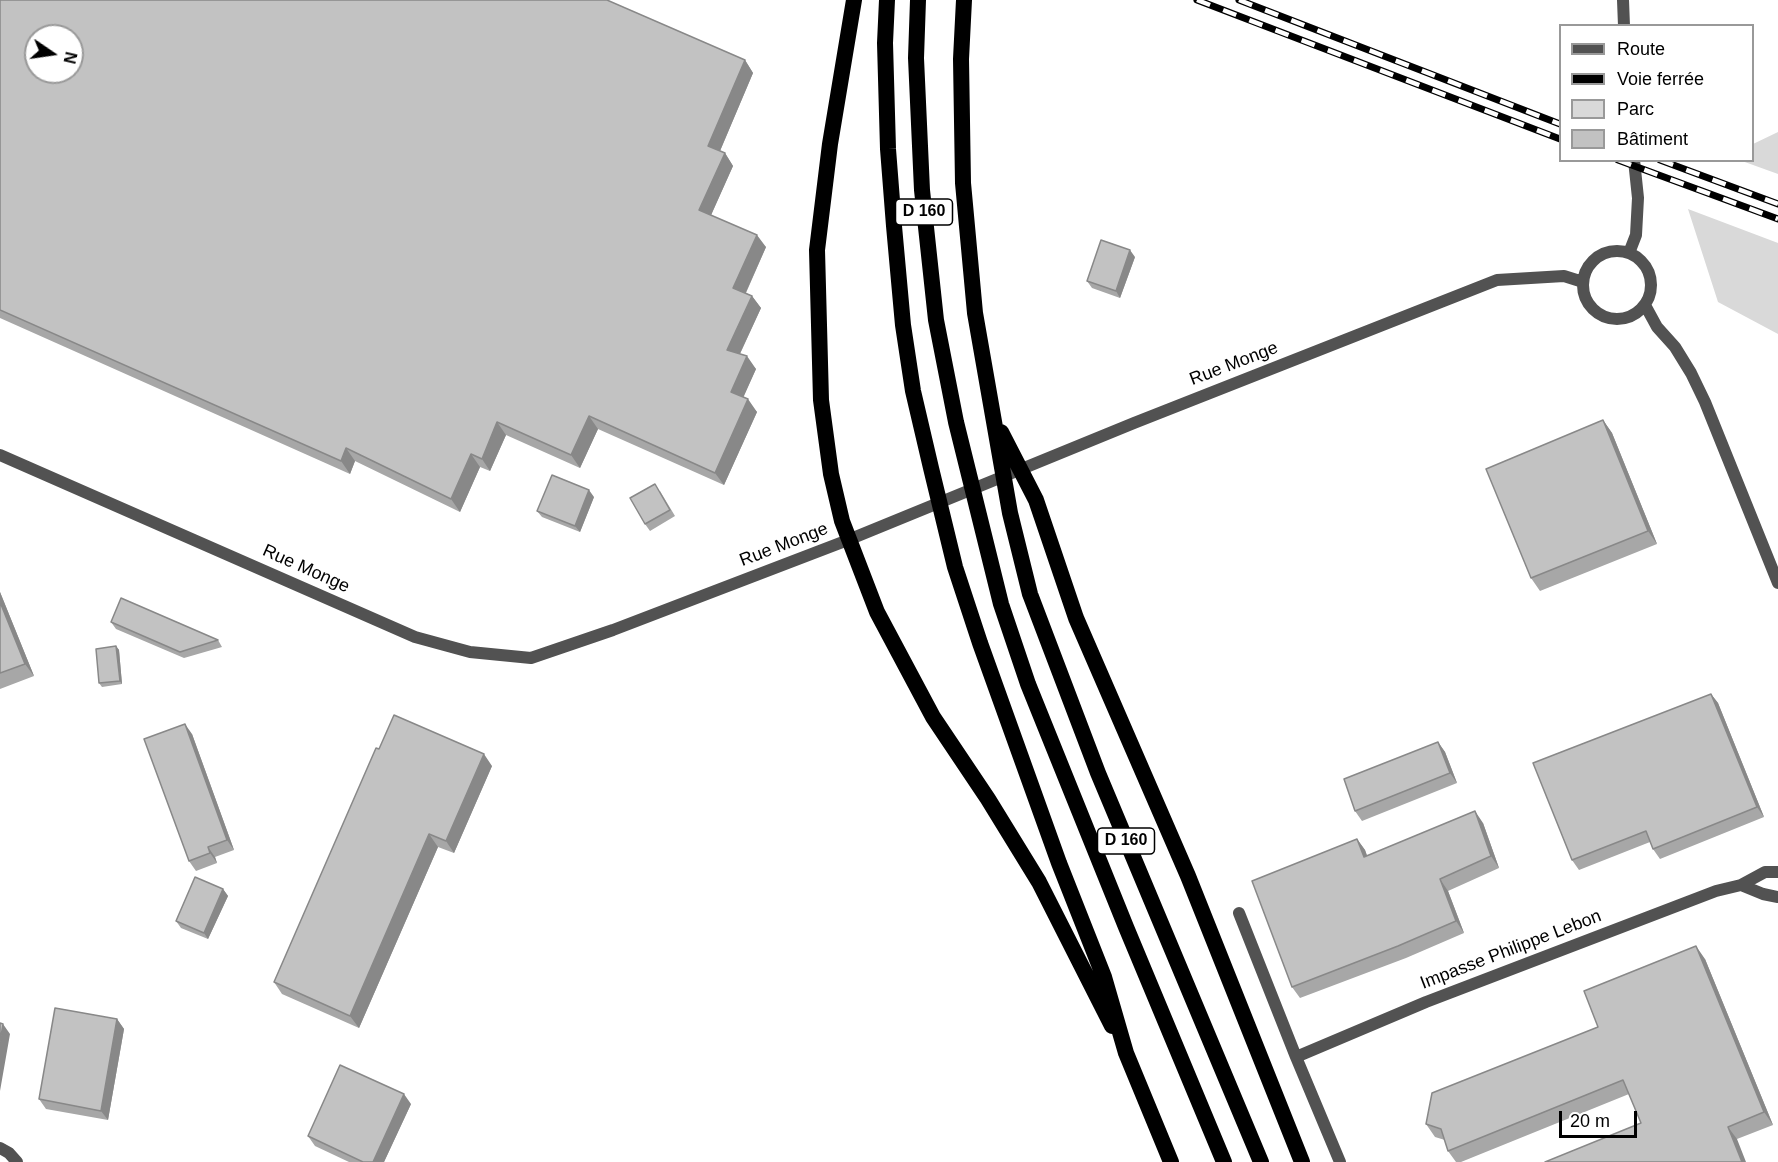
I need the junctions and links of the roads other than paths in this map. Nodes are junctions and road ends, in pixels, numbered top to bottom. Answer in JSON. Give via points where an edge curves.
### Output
{"nodes":[{"id":1,"x":854,"y":0,"type":"edge"},
{"id":2,"x":887,"y":0,"type":"edge"},
{"id":3,"x":918,"y":0,"type":"edge"},
{"id":4,"x":964,"y":0,"type":"edge"},
{"id":5,"x":1623,"y":0,"type":"edge"},
{"id":6,"x":1624,"y":24,"type":"edge"},
{"id":7,"x":1634,"y":162,"type":"edge"},
{"id":8,"x":1629,"y":253,"type":"junction"},
{"id":9,"x":1583,"y":282,"type":"junction"},
{"id":10,"x":1645,"y":305,"type":"junction"},
{"id":11,"x":992,"y":415,"type":"junction"},
{"id":12,"x":0,"y":455,"type":"edge"},
{"id":13,"x":848,"y":540,"type":"junction"},
{"id":14,"x":1778,"y":583,"type":"edge"},
{"id":15,"x":1778,"y":872,"type":"edge"},
{"id":16,"x":1741,"y":885,"type":"junction"},
{"id":17,"x":1778,"y":897,"type":"edge"},
{"id":18,"x":1239,"y":914,"type":"dead end"},
{"id":19,"x":1126,"y":1053,"type":"junction"},
{"id":20,"x":1296,"y":1057,"type":"junction"},
{"id":21,"x":0,"y":1148,"type":"edge"},
{"id":22,"x":17,"y":1162,"type":"edge"},
{"id":23,"x":1171,"y":1162,"type":"edge"},
{"id":24,"x":1224,"y":1162,"type":"edge"},
{"id":25,"x":1261,"y":1162,"type":"edge"},
{"id":26,"x":1302,"y":1162,"type":"edge"},
{"id":27,"x":1340,"y":1162,"type":"edge"}],
"edges":[{"from":1,"to":13,"type":"highway","via":[[817,250],[821,400],[831,474]]},
{"from":2,"to":19,"type":"highway","via":[[888,149],[903,325],[913,390],[956,567],[980,643],[1104,977]]},
{"from":3,"to":24,"type":"highway","number":"D 160","via":[[916,58],[922,190],[936,320],[956,422],[1001,604],[1125,927]]},
{"from":4,"to":11,"type":"highway","number":"D 160","via":[[963,183],[975,313]]},
{"from":5,"to":6,"type":"street"},
{"from":7,"to":8,"type":"street","via":[[1636,235]]},
{"from":8,"to":9,"type":"street","via":[[1599,256],[1591,263]]},
{"from":8,"to":10,"type":"street","via":[[1638,258],[1650,275],[1650,296]]},
{"from":9,"to":10,"type":"street","via":[[1588,303],[1605,317],[1627,318]]},
{"from":9,"to":13,"type":"street","name":"Rue Monge","via":[[1564,276],[1497,280]]},
{"from":10,"to":14,"type":"street","via":[[1657,327],[1675,347],[1706,402]]},
{"from":11,"to":25,"type":"highway","number":"D 160","via":[[1030,594],[1098,772]]},
{"from":11,"to":26,"type":"highway","via":[[1036,500],[1076,618],[1188,876]]},
{"from":12,"to":13,"type":"street","name":"Rue Monge","via":[[415,637],[470,652],[531,658]]},
{"from":13,"to":19,"type":"highway","via":[[877,612],[928,706],[1039,882]]},
{"from":15,"to":16,"type":"street","name":"Impasse Philippe Lebon","via":[[1765,872]]},
{"from":16,"to":17,"type":"street"},
{"from":16,"to":20,"type":"street","name":"Impasse Philippe Lebon","via":[[1716,891],[1426,1002]]},
{"from":18,"to":20,"type":"street"},
{"from":19,"to":23,"type":"highway"},
{"from":20,"to":27,"type":"street"},
{"from":21,"to":22,"type":"street"}]}
